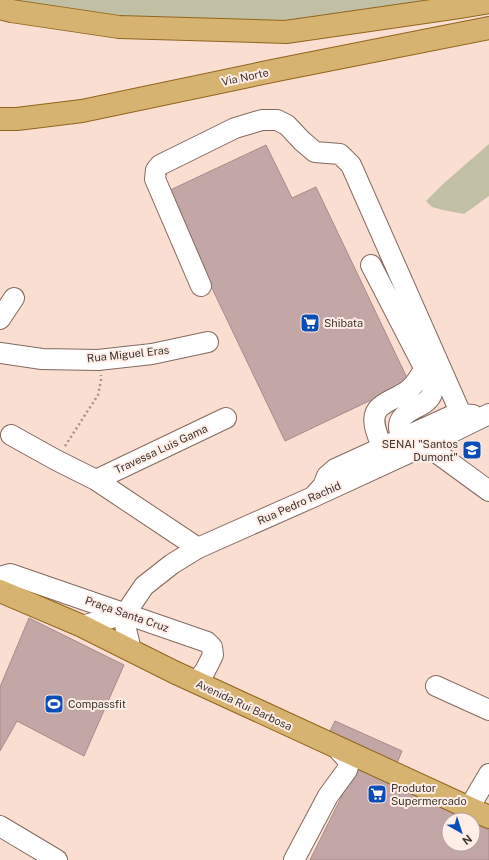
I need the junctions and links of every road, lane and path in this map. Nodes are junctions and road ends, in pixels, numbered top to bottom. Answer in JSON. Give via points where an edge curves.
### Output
{"nodes":[{"id":1,"x":489,"y":2,"type":"edge"},
{"id":2,"x":0,"y":8,"type":"edge"},
{"id":3,"x":489,"y":28,"type":"edge"},
{"id":4,"x":0,"y":119,"type":"edge"},
{"id":5,"x":371,"y":265,"type":"dead end"},
{"id":6,"x":201,"y":286,"type":"dead end"},
{"id":7,"x":14,"y":298,"type":"dead end"},
{"id":8,"x":0,"y":319,"type":"edge"},
{"id":9,"x":208,"y":342,"type":"dead end"},
{"id":10,"x":0,"y":353,"type":"edge"},
{"id":11,"x":98,"y":360,"type":"junction"},
{"id":12,"x":432,"y":368,"type":"junction"},
{"id":13,"x":461,"y":414,"type":"junction"},
{"id":14,"x":486,"y":416,"type":"edge"},
{"id":15,"x":226,"y":418,"type":"dead end"},
{"id":16,"x":11,"y":434,"type":"dead end"},
{"id":17,"x":402,"y":438,"type":"junction"},
{"id":18,"x":426,"y":445,"type":"junction"},
{"id":19,"x":382,"y":447,"type":"junction"},
{"id":20,"x":56,"y":460,"type":"junction"},
{"id":21,"x":96,"y":480,"type":"junction"},
{"id":22,"x":489,"y":491,"type":"edge"},
{"id":23,"x":313,"y":497,"type":"junction"},
{"id":24,"x":198,"y":548,"type":"junction"},
{"id":25,"x":0,"y":577,"type":"edge"},
{"id":26,"x":0,"y":591,"type":"edge"},
{"id":27,"x":125,"y":614,"type":"junction"},
{"id":28,"x":82,"y":626,"type":"junction"},
{"id":29,"x":131,"y":650,"type":"junction"},
{"id":30,"x":192,"y":680,"type":"junction"},
{"id":31,"x":436,"y":686,"type":"dead end"},
{"id":32,"x":489,"y":710,"type":"edge"},
{"id":33,"x":335,"y":746,"type":"junction"},
{"id":34,"x":489,"y":774,"type":"edge"},
{"id":35,"x":469,"y":808,"type":"junction"},
{"id":36,"x":489,"y":817,"type":"edge"},
{"id":37,"x":0,"y":826,"type":"edge"},
{"id":38,"x":57,"y":860,"type":"edge"},
{"id":39,"x":294,"y":860,"type":"edge"}],
"edges":[{"from":1,"to":2,"type":"main road","via":[[286,32],[118,27]]},
{"from":3,"to":4,"type":"main road","name":"Via Norte","via":[[82,111]]},
{"from":5,"to":12,"type":"street"},
{"from":6,"to":12,"type":"street","via":[[155,179],[156,170],[160,165],[235,128],[262,120],[277,120],[287,125],[315,152],[340,154],[351,165]]},
{"from":7,"to":8,"type":"street"},
{"from":9,"to":11,"type":"street","name":"Rua Miguel Eras","via":[[152,354]]},
{"from":10,"to":11,"type":"street","name":"Rua Miguel Eras","via":[[42,359]]},
{"from":11,"to":20,"type":"path","via":[[101,380],[98,395]]},
{"from":12,"to":13,"type":"street"},
{"from":12,"to":17,"type":"street","via":[[430,397],[399,422]]},
{"from":12,"to":19,"type":"street","via":[[408,391],[375,412],[374,421]]},
{"from":13,"to":14,"type":"street"},
{"from":13,"to":17,"type":"street"},
{"from":14,"to":18,"type":"street","name":"Rua Pedro Rachid"},
{"from":15,"to":21,"type":"street","name":"Travessa Luis Gama"},
{"from":16,"to":20,"type":"street"},
{"from":17,"to":19,"type":"street"},
{"from":18,"to":22,"type":"street"},
{"from":18,"to":23,"type":"street","name":"Rua Pedro Rachid"},
{"from":19,"to":23,"type":"street","via":[[336,469],[327,476]]},
{"from":20,"to":21,"type":"street"},
{"from":21,"to":24,"type":"street"},
{"from":23,"to":24,"type":"street","name":"Rua Pedro Rachid"},
{"from":24,"to":27,"type":"street","name":"Rua Pedro Rachid","via":[[144,586]]},
{"from":25,"to":27,"type":"street","name":"Praça Santa Cruz","via":[[10,574]]},
{"from":26,"to":28,"type":"main road","name":"Avenida Rui Barbosa"},
{"from":27,"to":28,"type":"street"},
{"from":27,"to":29,"type":"street"},
{"from":27,"to":30,"type":"street","name":"Praça Santa Cruz","via":[[207,642],[212,647],[213,655],[205,672]]},
{"from":28,"to":29,"type":"main road","name":"Avenida Rui Barbosa"},
{"from":29,"to":30,"type":"main road","name":"Avenida Rui Barbosa"},
{"from":30,"to":33,"type":"main road","name":"Avenida Rui Barbosa"},
{"from":31,"to":32,"type":"street"},
{"from":33,"to":35,"type":"main road","name":"Avenida Rui Barbosa"},
{"from":33,"to":39,"type":"street","via":[[349,763],[347,770],[328,796]]},
{"from":34,"to":35,"type":"street"},
{"from":35,"to":36,"type":"main road","name":"Avenida Rui Barbosa"},
{"from":37,"to":38,"type":"street"}]}
